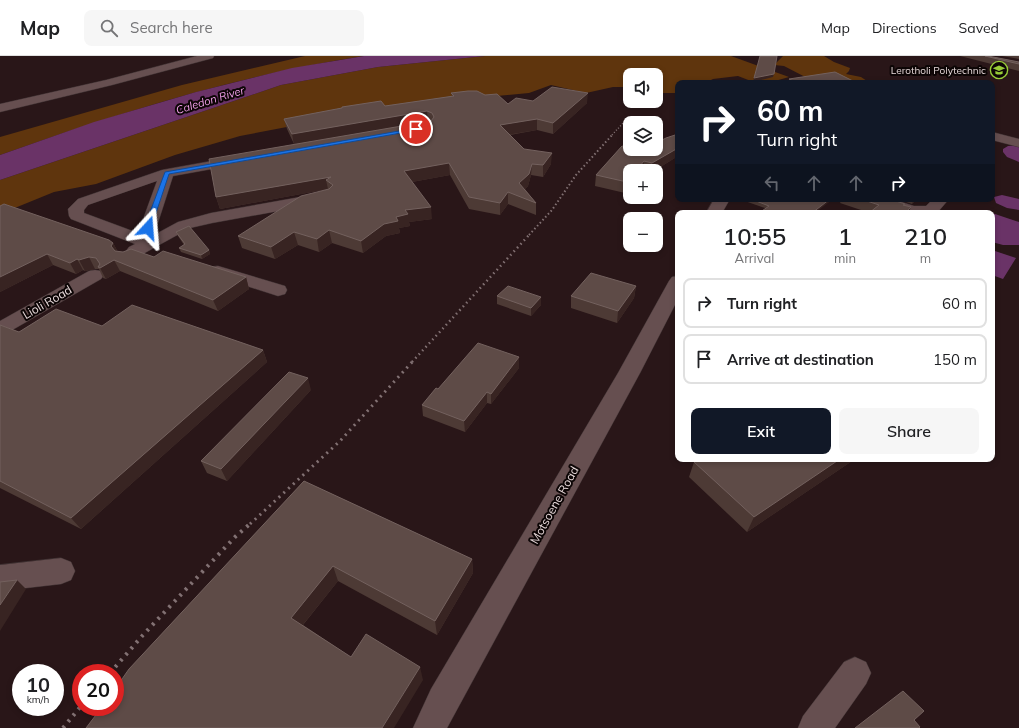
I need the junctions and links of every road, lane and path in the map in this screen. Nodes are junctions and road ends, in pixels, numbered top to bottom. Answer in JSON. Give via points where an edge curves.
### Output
{"nodes":[{"id":1,"x":209,"y":56,"type":"edge"},
{"id":2,"x":0,"y":108,"type":"edge"},
{"id":3,"x":995,"y":140,"type":"edge"},
{"id":4,"x":1019,"y":143,"type":"edge"},
{"id":5,"x":251,"y":158,"type":"edge"},
{"id":6,"x":167,"y":173,"type":"junction"},
{"id":7,"x":326,"y":197,"type":"edge"},
{"id":8,"x":886,"y":202,"type":"edge"},
{"id":9,"x":938,"y":202,"type":"edge"},
{"id":10,"x":910,"y":210,"type":"edge"},
{"id":11,"x":931,"y":210,"type":"edge"},
{"id":12,"x":140,"y":247,"type":"junction"},
{"id":13,"x":164,"y":254,"type":"edge"},
{"id":14,"x":202,"y":266,"type":"edge"},
{"id":15,"x":95,"y":275,"type":"dead end"},
{"id":16,"x":675,"y":287,"type":"edge"},
{"id":17,"x":278,"y":290,"type":"dead end"},
{"id":18,"x":0,"y":329,"type":"edge"},
{"id":19,"x":61,"y":571,"type":"dead end"},
{"id":20,"x":0,"y":578,"type":"edge"},
{"id":21,"x":855,"y":673,"type":"dead end"},
{"id":22,"x":430,"y":728,"type":"edge"},
{"id":23,"x":814,"y":728,"type":"edge"}],
"edges":[{"from":1,"to":2,"type":"street"},
{"from":3,"to":4,"type":"street"},
{"from":5,"to":6,"type":"street"},
{"from":6,"to":12,"type":"street"},
{"from":6,"to":12,"type":"street","via":[[83,202],[76,209],[77,216]]},
{"from":7,"to":12,"type":"street","via":[[184,225]]},
{"from":8,"to":10,"type":"street"},
{"from":9,"to":11,"type":"street"},
{"from":12,"to":13,"type":"street"},
{"from":14,"to":17,"type":"street"},
{"from":15,"to":18,"type":"street","name":"Lioli Road"},
{"from":16,"to":22,"type":"street","name":"Motsoene Road"},
{"from":19,"to":20,"type":"street"},
{"from":21,"to":23,"type":"street"}]}
